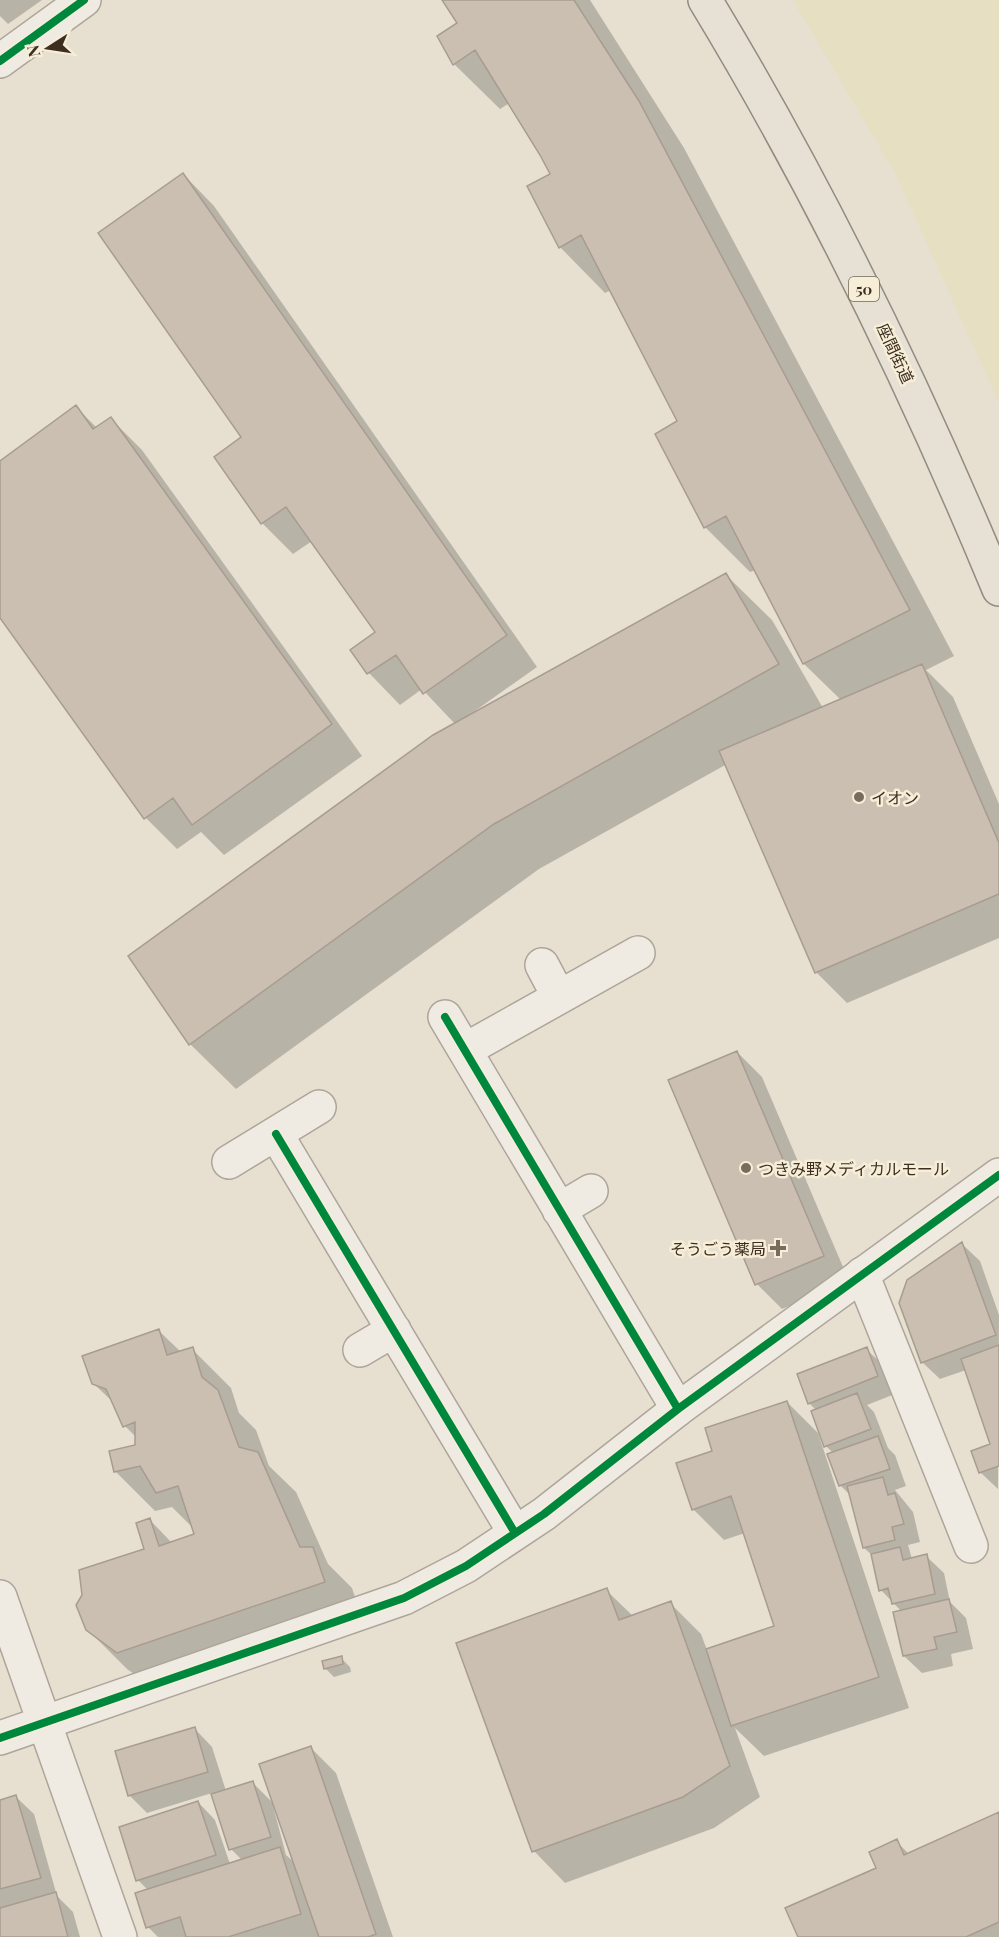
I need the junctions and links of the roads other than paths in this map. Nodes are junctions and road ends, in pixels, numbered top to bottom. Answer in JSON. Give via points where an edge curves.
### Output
{"nodes":[{"id":1,"x":84,"y":0,"type":"edge"},
{"id":2,"x":705,"y":0,"type":"edge"},
{"id":3,"x":0,"y":61,"type":"edge"},
{"id":4,"x":999,"y":589,"type":"edge"},
{"id":5,"x":638,"y":953,"type":"dead end"},
{"id":6,"x":542,"y":965,"type":"dead end"},
{"id":7,"x":559,"y":997,"type":"junction"},
{"id":8,"x":445,"y":1017,"type":"dead end"},
{"id":9,"x":465,"y":1050,"type":"junction"},
{"id":10,"x":319,"y":1107,"type":"dead end"},
{"id":11,"x":276,"y":1134,"type":"junction"},
{"id":12,"x":229,"y":1162,"type":"dead end"},
{"id":13,"x":999,"y":1174,"type":"edge"},
{"id":14,"x":591,"y":1191,"type":"dead end"},
{"id":15,"x":559,"y":1210,"type":"junction"},
{"id":16,"x":862,"y":1274,"type":"junction"},
{"id":17,"x":394,"y":1330,"type":"junction"},
{"id":18,"x":360,"y":1350,"type":"dead end"},
{"id":19,"x":678,"y":1409,"type":"junction"},
{"id":20,"x":515,"y":1533,"type":"junction"},
{"id":21,"x":971,"y":1546,"type":"dead end"},
{"id":22,"x":0,"y":1597,"type":"edge"},
{"id":23,"x":44,"y":1722,"type":"junction"},
{"id":24,"x":0,"y":1738,"type":"edge"},
{"id":25,"x":120,"y":1937,"type":"edge"}],
"edges":[{"from":1,"to":3,"type":"street"},
{"from":2,"to":4,"type":"main road","name":"座間街道","number":"50","via":[[763,95],[881,321],[948,465]]},
{"from":5,"to":7,"type":"street"},
{"from":6,"to":7,"type":"street"},
{"from":7,"to":9,"type":"street"},
{"from":8,"to":9,"type":"street"},
{"from":9,"to":15,"type":"street"},
{"from":10,"to":11,"type":"street"},
{"from":11,"to":12,"type":"street"},
{"from":11,"to":17,"type":"street"},
{"from":13,"to":16,"type":"street"},
{"from":14,"to":15,"type":"street"},
{"from":15,"to":19,"type":"street"},
{"from":16,"to":19,"type":"street"},
{"from":16,"to":21,"type":"street"},
{"from":17,"to":18,"type":"street"},
{"from":17,"to":20,"type":"street"},
{"from":19,"to":20,"type":"street"},
{"from":20,"to":23,"type":"street","via":[[466,1566],[404,1598]]},
{"from":22,"to":23,"type":"street"},
{"from":23,"to":24,"type":"street"},
{"from":23,"to":25,"type":"street"}]}
